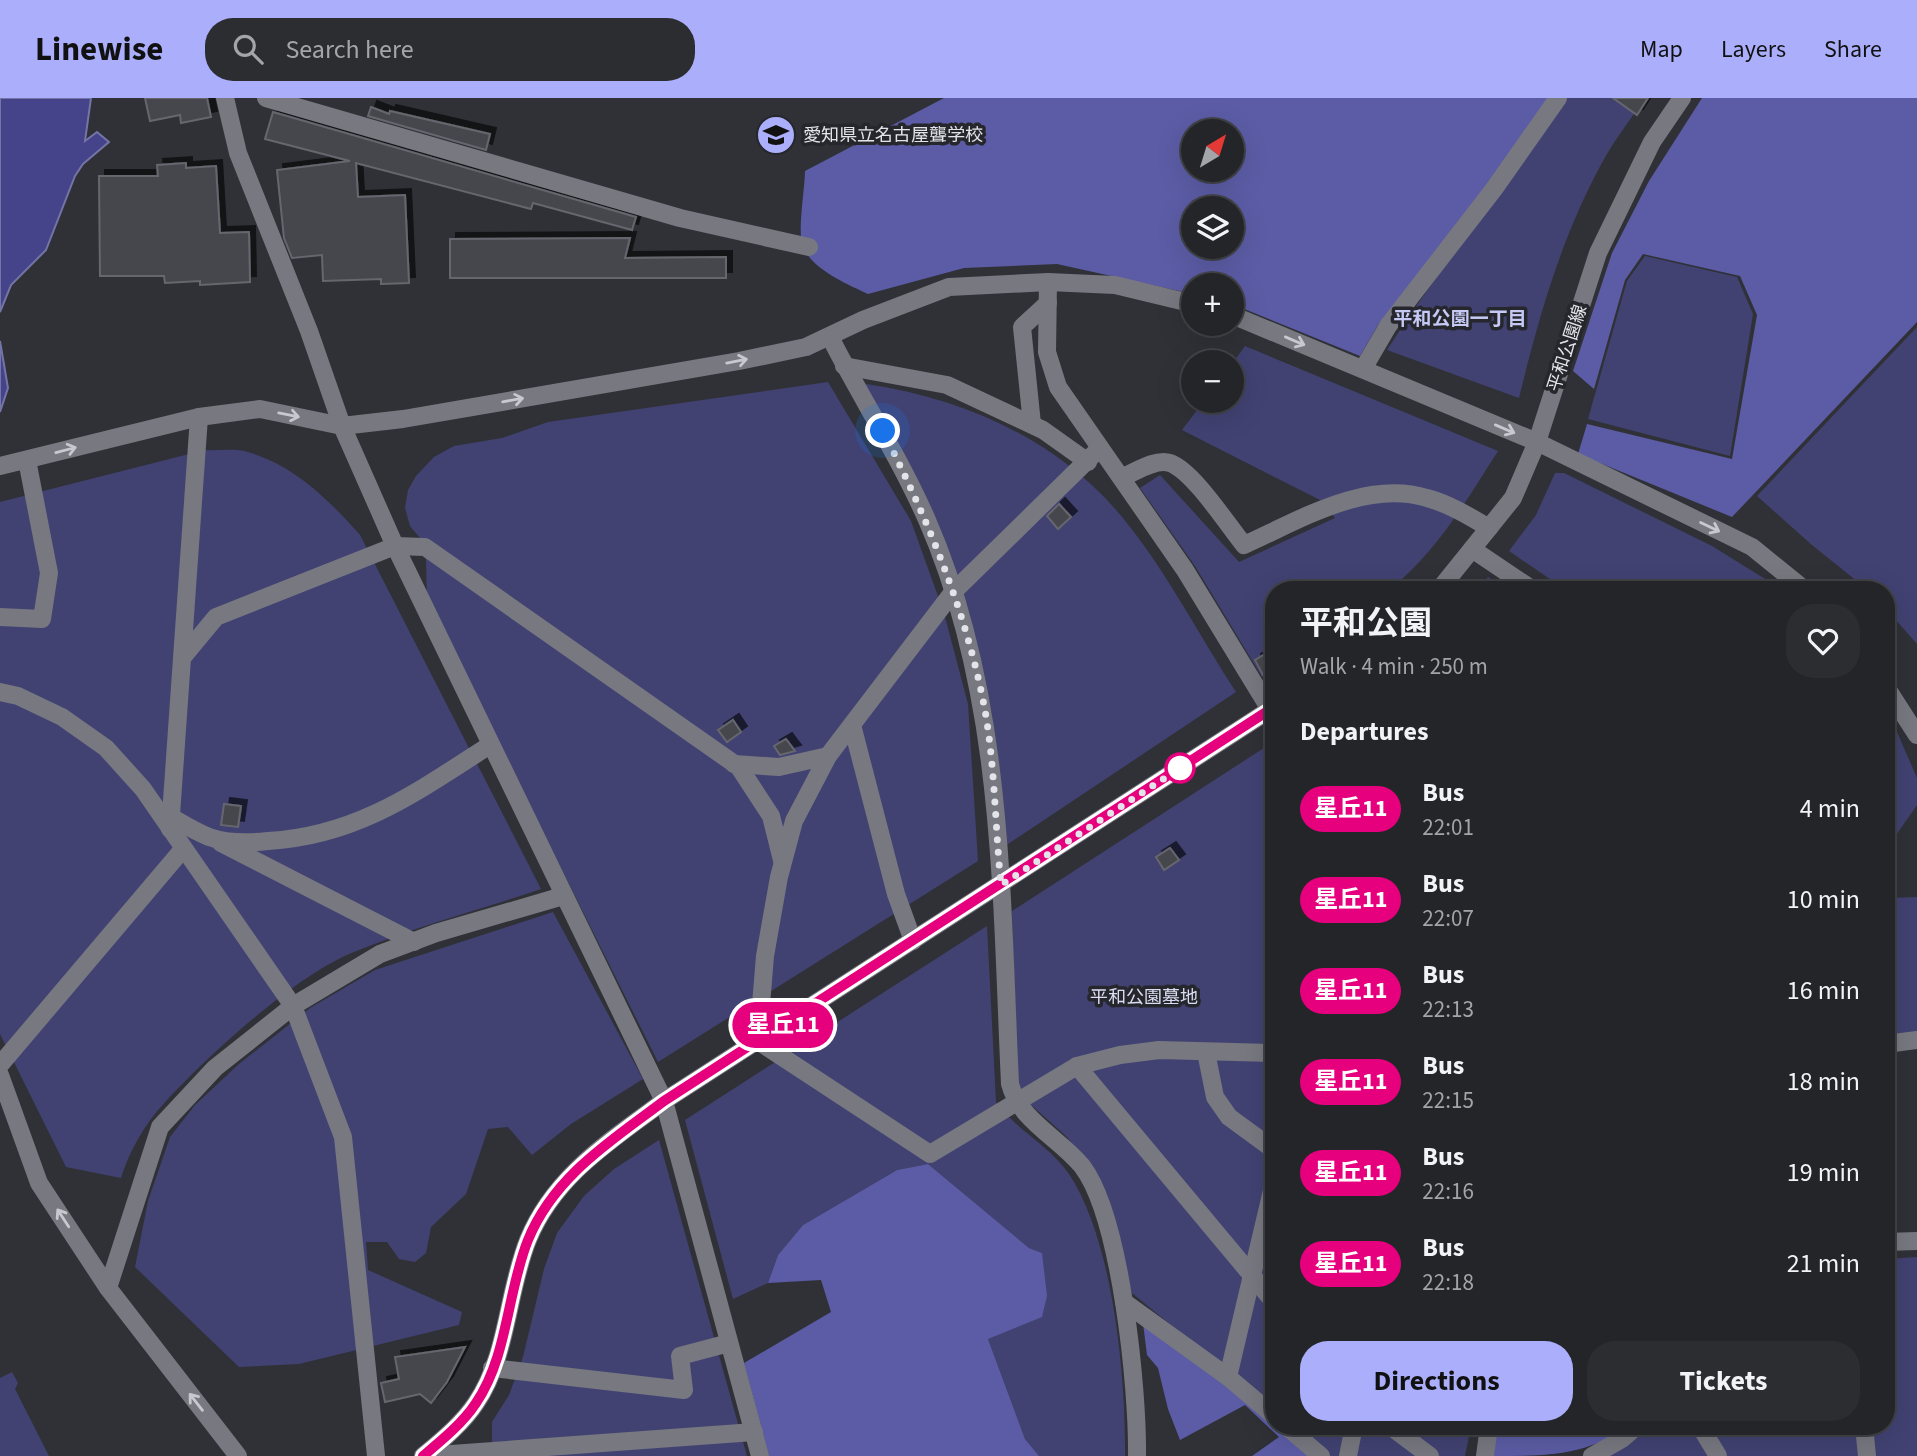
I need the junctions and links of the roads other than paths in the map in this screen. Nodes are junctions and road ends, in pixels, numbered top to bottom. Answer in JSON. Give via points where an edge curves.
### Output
{"nodes":[{"id":1,"x":225,"y":98,"type":"edge"},
{"id":2,"x":266,"y":98,"type":"edge"},
{"id":3,"x":1558,"y":98,"type":"edge"},
{"id":4,"x":1682,"y":98,"type":"edge"},
{"id":5,"x":809,"y":247,"type":"dead end"},
{"id":6,"x":1048,"y":282,"type":"junction"},
{"id":7,"x":1181,"y":301,"type":"edge"},
{"id":8,"x":1048,"y":303,"type":"junction"},
{"id":9,"x":1244,"y":320,"type":"edge"},
{"id":10,"x":830,"y":337,"type":"junction"},
{"id":11,"x":844,"y":366,"type":"junction"},
{"id":12,"x":1363,"y":369,"type":"junction"},
{"id":13,"x":199,"y":417,"type":"junction"},
{"id":14,"x":1032,"y":424,"type":"junction"},
{"id":15,"x":342,"y":426,"type":"junction"},
{"id":16,"x":1537,"y":442,"type":"junction"},
{"id":17,"x":1100,"y":448,"type":"junction"},
{"id":18,"x":27,"y":460,"type":"junction"},
{"id":19,"x":1088,"y":462,"type":"junction"},
{"id":20,"x":0,"y":466,"type":"edge"},
{"id":21,"x":1123,"y":477,"type":"junction"},
{"id":22,"x":1489,"y":528,"type":"junction"},
{"id":23,"x":395,"y":546,"type":"junction"},
{"id":24,"x":1472,"y":549,"type":"junction"},
{"id":25,"x":1446,"y":581,"type":"edge"},
{"id":26,"x":1520,"y":581,"type":"edge"},
{"id":27,"x":1789,"y":581,"type":"edge"},
{"id":28,"x":953,"y":592,"type":"junction"},
{"id":29,"x":0,"y":617,"type":"edge"},
{"id":30,"x":182,"y":658,"type":"junction"},
{"id":31,"x":0,"y":692,"type":"edge"},
{"id":32,"x":1265,"y":697,"type":"edge"},
{"id":33,"x":1895,"y":701,"type":"edge"},
{"id":34,"x":1265,"y":715,"type":"edge"},
{"id":35,"x":852,"y":724,"type":"junction"},
{"id":36,"x":1917,"y":735,"type":"edge"},
{"id":37,"x":490,"y":745,"type":"junction"},
{"id":38,"x":828,"y":756,"type":"junction"},
{"id":39,"x":734,"y":764,"type":"junction"},
{"id":40,"x":171,"y":823,"type":"junction"},
{"id":41,"x":211,"y":838,"type":"junction"},
{"id":42,"x":183,"y":849,"type":"junction"},
{"id":43,"x":783,"y":863,"type":"junction"},
{"id":44,"x":1001,"y":885,"type":"junction"},
{"id":45,"x":563,"y":896,"type":"junction"},
{"id":46,"x":913,"y":941,"type":"junction"},
{"id":47,"x":414,"y":942,"type":"junction"},
{"id":48,"x":293,"y":1006,"type":"junction"},
{"id":49,"x":1917,"y":1040,"type":"edge"},
{"id":50,"x":758,"y":1041,"type":"junction"},
{"id":51,"x":1895,"y":1043,"type":"edge"},
{"id":52,"x":1206,"y":1052,"type":"junction"},
{"id":53,"x":1265,"y":1053,"type":"edge"},
{"id":54,"x":0,"y":1065,"type":"edge"},
{"id":55,"x":1077,"y":1066,"type":"junction"},
{"id":56,"x":0,"y":1075,"type":"edge"},
{"id":57,"x":664,"y":1101,"type":"junction"},
{"id":58,"x":1015,"y":1103,"type":"junction"},
{"id":59,"x":1265,"y":1143,"type":"edge"},
{"id":60,"x":1265,"y":1220,"type":"edge"},
{"id":61,"x":1917,"y":1241,"type":"edge"},
{"id":62,"x":1895,"y":1242,"type":"edge"},
{"id":63,"x":1252,"y":1276,"type":"junction"},
{"id":64,"x":108,"y":1288,"type":"junction"},
{"id":65,"x":1265,"y":1291,"type":"edge"},
{"id":66,"x":1124,"y":1302,"type":"junction"},
{"id":67,"x":729,"y":1343,"type":"junction"},
{"id":68,"x":492,"y":1368,"type":"junction"},
{"id":69,"x":1228,"y":1377,"type":"junction"},
{"id":70,"x":1265,"y":1408,"type":"edge"},
{"id":71,"x":754,"y":1432,"type":"junction"},
{"id":72,"x":1296,"y":1435,"type":"edge"},
{"id":73,"x":1352,"y":1435,"type":"edge"},
{"id":74,"x":1402,"y":1435,"type":"edge"},
{"id":75,"x":1488,"y":1435,"type":"edge"},
{"id":76,"x":1627,"y":1435,"type":"edge"},
{"id":77,"x":1705,"y":1435,"type":"edge"},
{"id":78,"x":1865,"y":1435,"type":"edge"},
{"id":79,"x":238,"y":1456,"type":"edge"},
{"id":80,"x":376,"y":1456,"type":"edge"},
{"id":81,"x":424,"y":1456,"type":"edge"},
{"id":82,"x":760,"y":1456,"type":"edge"},
{"id":83,"x":1137,"y":1456,"type":"edge"},
{"id":84,"x":1321,"y":1456,"type":"edge"},
{"id":85,"x":1348,"y":1456,"type":"edge"},
{"id":86,"x":1430,"y":1456,"type":"edge"},
{"id":87,"x":1485,"y":1456,"type":"edge"},
{"id":88,"x":1592,"y":1456,"type":"edge"},
{"id":89,"x":1718,"y":1456,"type":"edge"},
{"id":90,"x":1867,"y":1456,"type":"edge"}],
"edges":[{"from":1,"to":15,"type":"street","via":[[236,147]]},
{"from":2,"to":5,"type":"street","via":[[680,218]]},
{"from":3,"to":12,"type":"street","via":[[1494,190],[1388,326]]},
{"from":4,"to":16,"type":"street","name":"平和公園線","via":[[1652,142],[1598,253]]},
{"from":6,"to":7,"type":"street","via":[[1115,285]]},
{"from":6,"to":8,"type":"street"},
{"from":6,"to":10,"type":"street","via":[[949,287]]},
{"from":8,"to":14,"type":"street","via":[[1022,327]]},
{"from":8,"to":17,"type":"street","via":[[1047,352],[1058,387]]},
{"from":9,"to":12,"type":"street","one_way":true},
{"from":10,"to":11,"type":"street"},
{"from":15,"to":10,"type":"street","one_way":true,"via":[[739,361],[806,347]]},
{"from":11,"to":14,"type":"street","via":[[947,384]]},
{"from":11,"to":28,"type":"street","via":[[927,520]]},
{"from":12,"to":16,"type":"street","one_way":true},
{"from":13,"to":15,"type":"street","one_way":true,"via":[[260,409]]},
{"from":18,"to":13,"type":"street","one_way":true},
{"from":13,"to":30,"type":"street"},
{"from":14,"to":19,"type":"street"},
{"from":15,"to":23,"type":"street"},
{"from":16,"to":22,"type":"street","name":"平和公園線","via":[[1513,498]]},
{"from":16,"to":27,"type":"street","one_way":true,"via":[[1752,547]]},
{"from":17,"to":19,"type":"street"},
{"from":17,"to":21,"type":"street"},
{"from":18,"to":20,"type":"street"},
{"from":18,"to":29,"type":"street","via":[[49,573],[42,619]]},
{"from":19,"to":28,"type":"street"},
{"from":21,"to":22,"type":"street","via":[[1169,462],[1186,473],[1244,545],[1360,497],[1395,493],[1455,508]]},
{"from":21,"to":32,"type":"street"},
{"from":22,"to":24,"type":"street","name":"平和公園線"},
{"from":23,"to":30,"type":"street","via":[[216,617]]},
{"from":23,"to":37,"type":"street"},
{"from":23,"to":39,"type":"street","via":[[425,547]]},
{"from":24,"to":25,"type":"street","name":"平和公園線"},
{"from":24,"to":26,"type":"street"},
{"from":28,"to":35,"type":"street"},
{"from":28,"to":44,"type":"street","via":[[984,706]]},
{"from":30,"to":40,"type":"street"},
{"from":31,"to":40,"type":"street","via":[[62,717],[106,748]]},
{"from":33,"to":36,"type":"street"},
{"from":34,"to":44,"type":"street"},
{"from":35,"to":38,"type":"street"},
{"from":35,"to":46,"type":"street","via":[[896,894]]},
{"from":37,"to":41,"type":"street","via":[[398,804],[355,825],[302,839],[254,842]]},
{"from":37,"to":45,"type":"street"},
{"from":38,"to":39,"type":"street","via":[[779,766]]},
{"from":38,"to":43,"type":"street","via":[[794,821]]},
{"from":39,"to":43,"type":"street","via":[[771,816]]},
{"from":40,"to":41,"type":"street"},
{"from":40,"to":42,"type":"street"},
{"from":41,"to":47,"type":"street"},
{"from":42,"to":48,"type":"street"},
{"from":42,"to":54,"type":"street"},
{"from":43,"to":50,"type":"street","via":[[765,956]]},
{"from":44,"to":46,"type":"street"},
{"from":44,"to":58,"type":"street","via":[[1010,1084]]},
{"from":45,"to":47,"type":"street"},
{"from":45,"to":57,"type":"street"},
{"from":46,"to":50,"type":"street"},
{"from":47,"to":48,"type":"street","via":[[380,954]]},
{"from":48,"to":64,"type":"street","via":[[215,1068],[160,1127]]},
{"from":48,"to":80,"type":"street","via":[[343,1137]]},
{"from":49,"to":51,"type":"street"},
{"from":50,"to":57,"type":"street"},
{"from":50,"to":58,"type":"street","via":[[930,1154]]},
{"from":52,"to":53,"type":"street"},
{"from":52,"to":55,"type":"street","via":[[1146,1052]]},
{"from":52,"to":59,"type":"street","via":[[1215,1097],[1229,1117]]},
{"from":55,"to":58,"type":"street"},
{"from":55,"to":63,"type":"street"},
{"from":64,"to":56,"type":"street","one_way":true,"via":[[39,1183]]},
{"from":57,"to":67,"type":"street"},
{"from":57,"to":68,"type":"street","via":[[582,1162],[550,1200],[528,1241]]},
{"from":58,"to":66,"type":"street","via":[[1082,1167],[1099,1198]]},
{"from":60,"to":63,"type":"street"},
{"from":61,"to":62,"type":"street"},
{"from":63,"to":65,"type":"street"},
{"from":63,"to":69,"type":"street"},
{"from":79,"to":64,"type":"street","one_way":true},
{"from":66,"to":69,"type":"street"},
{"from":66,"to":83,"type":"street"},
{"from":67,"to":68,"type":"street","via":[[680,1356],[684,1390]]},
{"from":67,"to":71,"type":"street"},
{"from":68,"to":81,"type":"street","via":[[477,1403]]},
{"from":69,"to":70,"type":"street"},
{"from":71,"to":81,"type":"street"},
{"from":71,"to":82,"type":"street"},
{"from":72,"to":84,"type":"street"},
{"from":73,"to":85,"type":"street"},
{"from":74,"to":86,"type":"street"},
{"from":75,"to":87,"type":"street"},
{"from":76,"to":88,"type":"street"},
{"from":77,"to":89,"type":"street"},
{"from":78,"to":90,"type":"street"}]}
